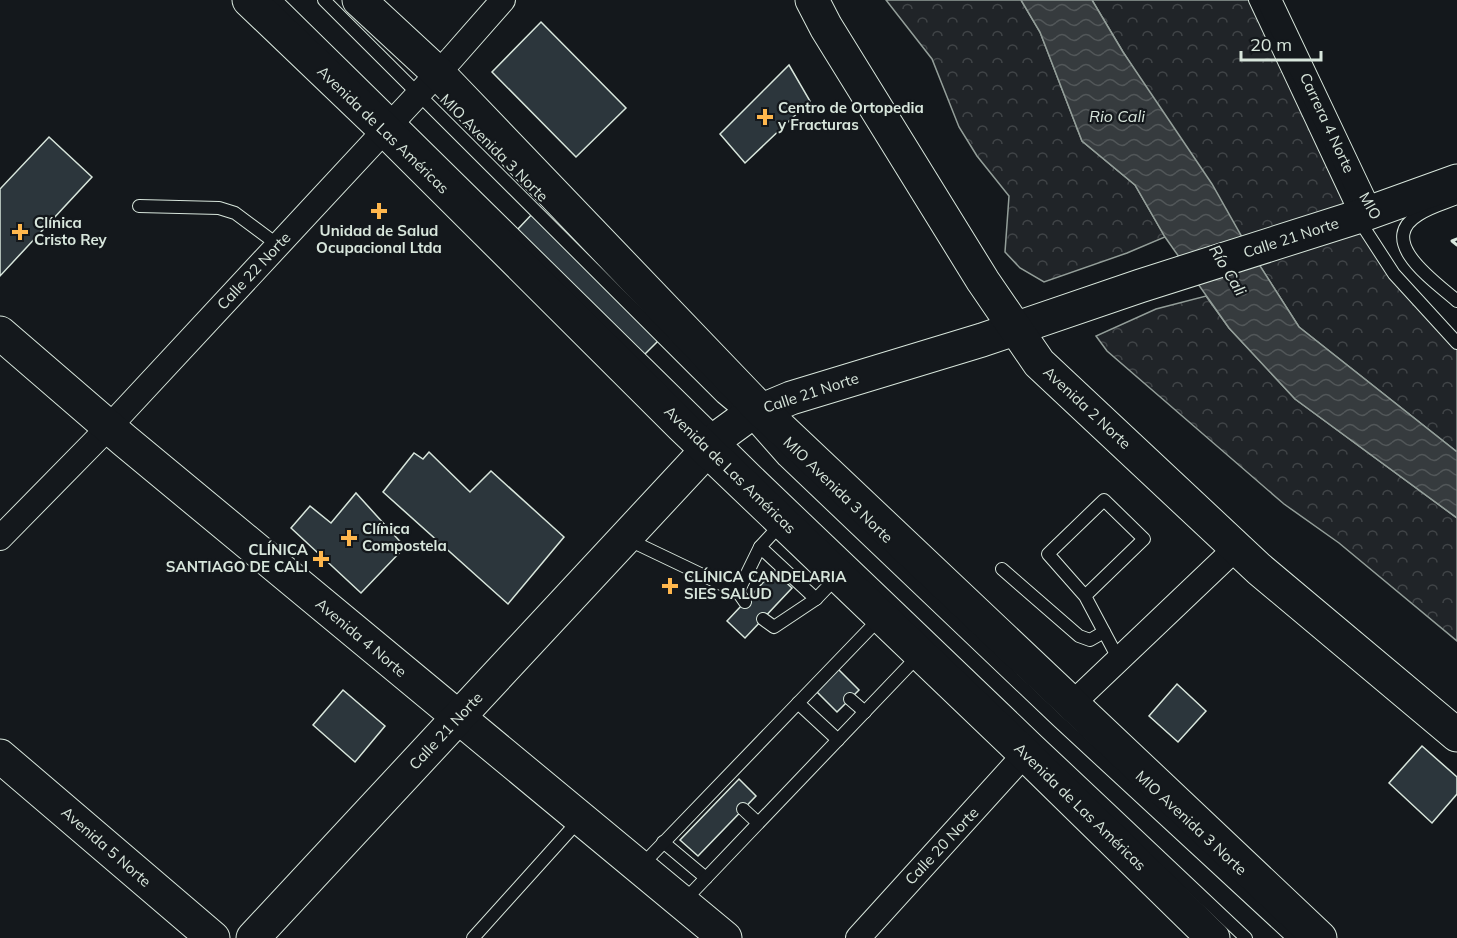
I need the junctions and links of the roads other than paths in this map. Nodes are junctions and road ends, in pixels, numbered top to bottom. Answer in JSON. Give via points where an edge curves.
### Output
{"nodes":[{"id":1,"x":249,"y":0,"type":"edge"},
{"id":2,"x":276,"y":0,"type":"edge"},
{"id":3,"x":324,"y":0,"type":"edge"},
{"id":4,"x":359,"y":0,"type":"edge"},
{"id":5,"x":503,"y":0,"type":"edge"},
{"id":6,"x":812,"y":0,"type":"edge"},
{"id":7,"x":1255,"y":0,"type":"edge"},
{"id":8,"x":1269,"y":0,"type":"edge"},
{"id":9,"x":428,"y":84,"type":"junction"},
{"id":10,"x":391,"y":123,"type":"junction"},
{"id":11,"x":1457,"y":181,"type":"edge"},
{"id":12,"x":1457,"y":198,"type":"edge"},
{"id":13,"x":139,"y":206,"type":"dead end"},
{"id":14,"x":1363,"y":215,"type":"junction"},
{"id":15,"x":279,"y":245,"type":"junction"},
{"id":16,"x":1457,"y":300,"type":"edge"},
{"id":17,"x":1015,"y":330,"type":"junction"},
{"id":18,"x":0,"y":333,"type":"edge"},
{"id":19,"x":1457,"y":343,"type":"edge"},
{"id":20,"x":109,"y":427,"type":"junction"},
{"id":21,"x":734,"y":428,"type":"junction"},
{"id":22,"x":782,"y":522,"type":"junction"},
{"id":23,"x":0,"y":538,"type":"edge"},
{"id":24,"x":626,"y":538,"type":"junction"},
{"id":25,"x":760,"y":547,"type":"junction"},
{"id":26,"x":1236,"y":548,"type":"junction"},
{"id":27,"x":1002,"y":569,"type":"dead end"},
{"id":28,"x":839,"y":575,"type":"junction"},
{"id":29,"x":1085,"y":597,"type":"junction"},
{"id":30,"x":816,"y":599,"type":"junction"},
{"id":31,"x":882,"y":617,"type":"junction"},
{"id":32,"x":763,"y":619,"type":"dead end"},
{"id":33,"x":1104,"y":632,"type":"junction"},
{"id":34,"x":921,"y":654,"type":"junction"},
{"id":35,"x":1119,"y":660,"type":"junction"},
{"id":36,"x":850,"y":699,"type":"dead end"},
{"id":37,"x":798,"y":704,"type":"junction"},
{"id":38,"x":1071,"y":704,"type":"junction"},
{"id":39,"x":865,"y":712,"type":"junction"},
{"id":40,"x":458,"y":718,"type":"junction"},
{"id":41,"x":1457,"y":735,"type":"edge"},
{"id":42,"x":837,"y":740,"type":"junction"},
{"id":43,"x":1025,"y":754,"type":"junction"},
{"id":44,"x":0,"y":756,"type":"edge"},
{"id":45,"x":743,"y":809,"type":"dead end"},
{"id":46,"x":581,"y":818,"type":"junction"},
{"id":47,"x":758,"y":823,"type":"junction"},
{"id":48,"x":663,"y":842,"type":"junction"},
{"id":49,"x":639,"y":867,"type":"junction"},
{"id":50,"x":706,"y":878,"type":"junction"},
{"id":51,"x":682,"y":903,"type":"junction"},
{"id":52,"x":213,"y":938,"type":"edge"},
{"id":53,"x":253,"y":938,"type":"edge"},
{"id":54,"x":473,"y":938,"type":"edge"},
{"id":55,"x":725,"y":938,"type":"edge"},
{"id":56,"x":858,"y":938,"type":"edge"},
{"id":57,"x":1214,"y":938,"type":"edge"},
{"id":58,"x":1246,"y":938,"type":"edge"},
{"id":59,"x":1293,"y":938,"type":"edge"},
{"id":60,"x":1320,"y":938,"type":"edge"}],
"edges":[{"from":1,"to":10,"type":"main road","name":"Avenida de Las Américas"},
{"from":2,"to":10,"type":"lane"},
{"from":3,"to":9,"type":"lane","name":"MIO Avenida 3 Norte"},
{"from":4,"to":9,"type":"main road","name":"Avenida de Las Américas"},
{"from":5,"to":9,"type":"street","name":"Calle 22 Norte"},
{"from":6,"to":17,"type":"main road","name":"Avenida 2 Norte","via":[[825,27]]},
{"from":7,"to":14,"type":"lane","name":"MIO"},
{"from":8,"to":14,"type":"street","name":"Carrera 4 Norte"},
{"from":9,"to":10,"type":"street","name":"Calle 22 Norte"},
{"from":9,"to":21,"type":"main road","name":"Avenida de Las Américas"},
{"from":10,"to":15,"type":"street","name":"Calle 22 Norte"},
{"from":10,"to":21,"type":"main road","name":"Avenida de Las Américas"},
{"from":11,"to":14,"type":"main road","name":"Calle 21 Norte"},
{"from":12,"to":16,"type":"lane","via":[[1417,215],[1405,230],[1405,248],[1410,259]]},
{"from":13,"to":15,"type":"lane","via":[[219,208],[235,213]]},
{"from":14,"to":17,"type":"main road","name":"Calle 21 Norte"},
{"from":14,"to":19,"type":"lane","name":"MIO","via":[[1394,274]]},
{"from":15,"to":20,"type":"street","name":"Calle 22 Norte"},
{"from":17,"to":21,"type":"main road","name":"Calle 21 Norte","via":[[791,398]]},
{"from":17,"to":26,"type":"main road","name":"Avenida 2 Norte","via":[[1039,363]]},
{"from":18,"to":20,"type":"main road","name":"Avenida 4 Norte"},
{"from":20,"to":23,"type":"street","name":"Calle 22 Norte"},
{"from":20,"to":40,"type":"main road","name":"Avenida 4 Norte"},
{"from":21,"to":22,"type":"main road","name":"Avenida de Las Américas"},
{"from":21,"to":24,"type":"main road","name":"Calle 21 Norte"},
{"from":21,"to":38,"type":"main road","name":"Avenida de Las Américas"},
{"from":21,"to":58,"type":"lane","via":[[1037,741]]},
{"from":21,"to":59,"type":"lane","name":"MIO Avenida 3 Norte","via":[[784,460]]},
{"from":22,"to":25,"type":"lane"},
{"from":22,"to":28,"type":"main road","name":"Avenida de Las Américas"},
{"from":24,"to":25,"type":"lane","via":[[742,597]]},
{"from":24,"to":40,"type":"main road","name":"Calle 21 Norte"},
{"from":25,"to":30,"type":"lane"},
{"from":26,"to":35,"type":"street"},
{"from":26,"to":41,"type":"main road","name":"Avenida 2 Norte"},
{"from":27,"to":33,"type":"lane","via":[[1079,636],[1090,640]]},
{"from":28,"to":30,"type":"lane"},
{"from":28,"to":31,"type":"main road","name":"Avenida de Las Américas"},
{"from":29,"to":29,"type":"lane","via":[[1144,539],[1104,501],[1048,554]]},
{"from":29,"to":33,"type":"lane"},
{"from":30,"to":32,"type":"lane","via":[[774,627]]},
{"from":31,"to":34,"type":"main road","name":"Avenida de Las Américas"},
{"from":31,"to":37,"type":"lane"},
{"from":33,"to":35,"type":"lane"},
{"from":34,"to":39,"type":"lane"},
{"from":34,"to":43,"type":"main road","name":"Avenida de Las Américas"},
{"from":35,"to":38,"type":"street"},
{"from":36,"to":39,"type":"lane"},
{"from":37,"to":42,"type":"lane"},
{"from":37,"to":48,"type":"lane","via":[[722,789]]},
{"from":38,"to":60,"type":"main road","name":"Avenida de Las Américas"},
{"from":39,"to":42,"type":"lane"},
{"from":40,"to":46,"type":"main road","name":"Avenida 4 Norte"},
{"from":40,"to":53,"type":"main road","name":"Calle 21 Norte"},
{"from":42,"to":47,"type":"lane"},
{"from":43,"to":56,"type":"street","name":"Calle 20 Norte"},
{"from":43,"to":57,"type":"main road","name":"Avenida de Las Américas"},
{"from":44,"to":52,"type":"main road","name":"Avenida 5 Norte"},
{"from":45,"to":47,"type":"lane"},
{"from":46,"to":49,"type":"main road","name":"Avenida 4 Norte"},
{"from":46,"to":54,"type":"lane"},
{"from":47,"to":50,"type":"lane"},
{"from":48,"to":49,"type":"lane"},
{"from":48,"to":50,"type":"lane"},
{"from":49,"to":51,"type":"main road","name":"Avenida 4 Norte"},
{"from":50,"to":51,"type":"lane"},
{"from":51,"to":55,"type":"main road","name":"Avenida 4 Norte"}]}
